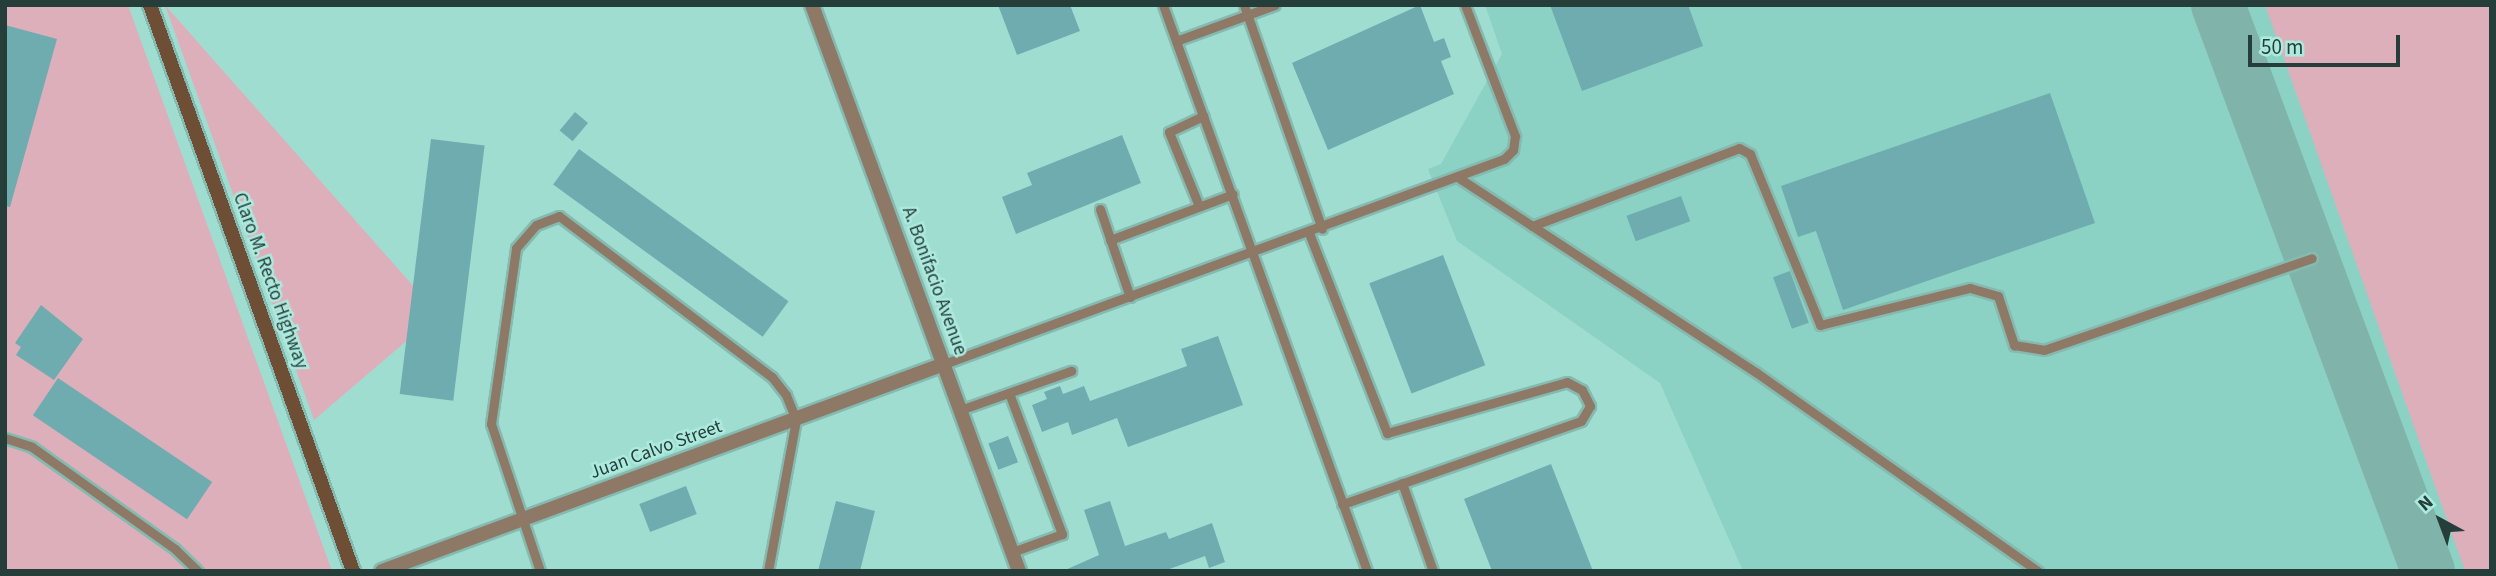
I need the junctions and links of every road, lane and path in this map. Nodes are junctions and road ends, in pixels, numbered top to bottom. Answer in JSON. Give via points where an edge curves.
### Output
{"nodes":[{"id":1,"x":150,"y":5,"type":"edge"},
{"id":2,"x":812,"y":5,"type":"edge"},
{"id":3,"x":1163,"y":5,"type":"edge"},
{"id":4,"x":1244,"y":5,"type":"edge"},
{"id":5,"x":1275,"y":5,"type":"edge"},
{"id":6,"x":1465,"y":5,"type":"edge"},
{"id":7,"x":1247,"y":16,"type":"junction"},
{"id":8,"x":1176,"y":41,"type":"junction"},
{"id":9,"x":1204,"y":116,"type":"junction"},
{"id":10,"x":1459,"y":178,"type":"junction"},
{"id":11,"x":1233,"y":194,"type":"junction"},
{"id":12,"x":1199,"y":206,"type":"junction"},
{"id":13,"x":1100,"y":209,"type":"dead end"},
{"id":14,"x":1532,"y":226,"type":"junction"},
{"id":15,"x":1322,"y":229,"type":"junction"},
{"id":16,"x":1309,"y":233,"type":"junction"},
{"id":17,"x":1111,"y":240,"type":"junction"},
{"id":18,"x":1254,"y":253,"type":"junction"},
{"id":19,"x":2312,"y":258,"type":"dead end"},
{"id":20,"x":1130,"y":297,"type":"junction"},
{"id":21,"x":944,"y":364,"type":"junction"},
{"id":22,"x":1071,"y":371,"type":"dead end"},
{"id":23,"x":1009,"y":393,"type":"junction"},
{"id":24,"x":960,"y":410,"type":"junction"},
{"id":25,"x":796,"y":419,"type":"junction"},
{"id":26,"x":5,"y":438,"type":"edge"},
{"id":27,"x":1402,"y":483,"type":"junction"},
{"id":28,"x":1342,"y":504,"type":"junction"},
{"id":29,"x":523,"y":520,"type":"junction"},
{"id":30,"x":1012,"y":552,"type":"junction"},
{"id":31,"x":198,"y":571,"type":"edge"},
{"id":32,"x":353,"y":571,"type":"edge"},
{"id":33,"x":382,"y":571,"type":"edge"},
{"id":34,"x":540,"y":571,"type":"edge"},
{"id":35,"x":768,"y":571,"type":"edge"},
{"id":36,"x":1018,"y":571,"type":"edge"},
{"id":37,"x":1367,"y":571,"type":"edge"},
{"id":38,"x":1433,"y":571,"type":"edge"},
{"id":39,"x":2038,"y":571,"type":"edge"}],
"edges":[{"from":1,"to":32,"type":"main road","name":"Claro M. Recto Highway"},
{"from":2,"to":21,"type":"street","name":"A. Bonifacio Avenue"},
{"from":3,"to":8,"type":"lane"},
{"from":4,"to":7,"type":"lane"},
{"from":5,"to":7,"type":"lane"},
{"from":6,"to":10,"type":"lane","via":[[1515,136],[1513,150],[1504,159]]},
{"from":7,"to":8,"type":"lane"},
{"from":7,"to":15,"type":"lane"},
{"from":8,"to":9,"type":"lane"},
{"from":9,"to":11,"type":"lane"},
{"from":9,"to":12,"type":"lane","via":[[1169,132]]},
{"from":10,"to":14,"type":"lane"},
{"from":10,"to":15,"type":"lane"},
{"from":11,"to":12,"type":"lane"},
{"from":11,"to":18,"type":"lane"},
{"from":12,"to":17,"type":"lane"},
{"from":13,"to":17,"type":"lane"},
{"from":14,"to":19,"type":"lane","via":[[1739,148],[1750,154],[1820,326],[1970,288],[1998,296],[2014,345],[2044,351]]},
{"from":14,"to":39,"type":"lane","via":[[1757,373]]},
{"from":15,"to":16,"type":"lane"},
{"from":16,"to":18,"type":"lane"},
{"from":16,"to":27,"type":"lane","via":[[1387,433],[1567,382],[1581,390],[1590,406],[1581,421]]},
{"from":17,"to":20,"type":"lane"},
{"from":18,"to":20,"type":"lane"},
{"from":18,"to":28,"type":"lane"},
{"from":20,"to":21,"type":"lane"},
{"from":21,"to":24,"type":"street","name":"A. Bonifacio Avenue"},
{"from":21,"to":25,"type":"street","name":"Juan Calvo Street"},
{"from":22,"to":23,"type":"lane"},
{"from":23,"to":24,"type":"lane"},
{"from":23,"to":30,"type":"lane","via":[[1062,534]]},
{"from":24,"to":30,"type":"street","name":"A. Bonifacio Avenue"},
{"from":25,"to":29,"type":"street","name":"Juan Calvo Street"},
{"from":25,"to":29,"type":"lane","via":[[772,377],[559,216],[551,217],[526,234],[516,248],[491,424]]},
{"from":25,"to":35,"type":"lane"},
{"from":26,"to":31,"type":"lane","via":[[32,447],[175,549]]},
{"from":27,"to":28,"type":"lane"},
{"from":27,"to":38,"type":"lane"},
{"from":28,"to":37,"type":"lane"},
{"from":29,"to":33,"type":"street","name":"Juan Calvo Street"},
{"from":29,"to":34,"type":"lane"},
{"from":30,"to":36,"type":"street","name":"A. Bonifacio Avenue"}]}
